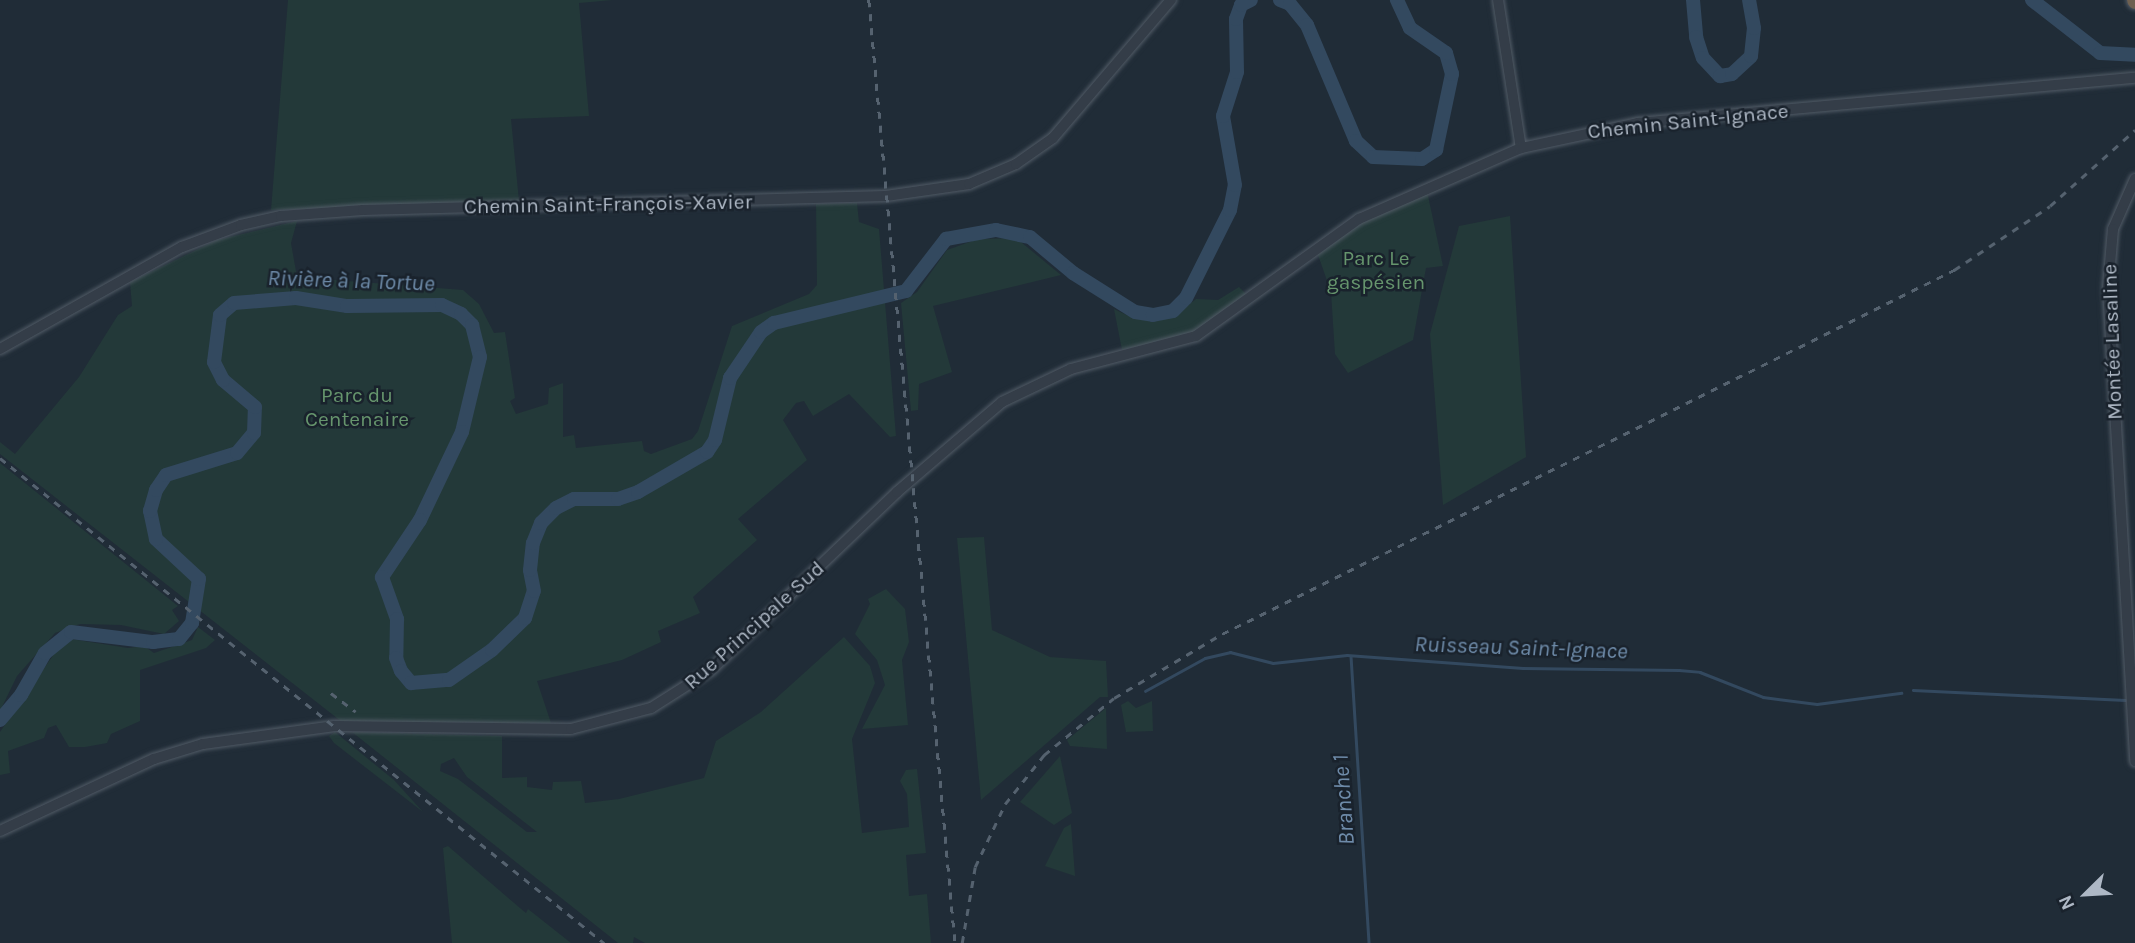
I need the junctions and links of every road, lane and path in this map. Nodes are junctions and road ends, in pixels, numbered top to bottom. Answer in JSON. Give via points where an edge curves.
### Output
{"nodes":[{"id":1,"x":1171,"y":0,"type":"edge"},
{"id":2,"x":1498,"y":0,"type":"edge"},
{"id":3,"x":2135,"y":78,"type":"edge"},
{"id":4,"x":1521,"y":148,"type":"junction"},
{"id":5,"x":2135,"y":179,"type":"edge"},
{"id":6,"x":1209,"y":329,"type":"joint"},
{"id":7,"x":0,"y":349,"type":"edge"},
{"id":8,"x":2135,"y":761,"type":"edge"},
{"id":9,"x":0,"y":831,"type":"edge"}],
"edges":[{"from":1,"to":7,"type":"street","name":"Chemin Saint-François-Xavier","via":[[1053,138],[1016,164],[969,184],[886,196],[372,209],[281,216],[182,247]]},
{"from":2,"to":4,"type":"street"},
{"from":3,"to":4,"type":"street","name":"Chemin Saint-Ignace","via":[[1638,123]]},
{"from":4,"to":6,"type":"street","name":"Chemin Saint-Ignace","via":[[1359,219]]},
{"from":5,"to":8,"type":"street","name":"Montée Lasaline","via":[[2113,229],[2108,287]]},
{"from":6,"to":9,"type":"street","name":"Rue Principale Sud","via":[[1176,344],[1071,369],[1002,402],[897,492],[711,670],[642,712],[571,729],[341,726],[203,744],[154,759]]}]}
